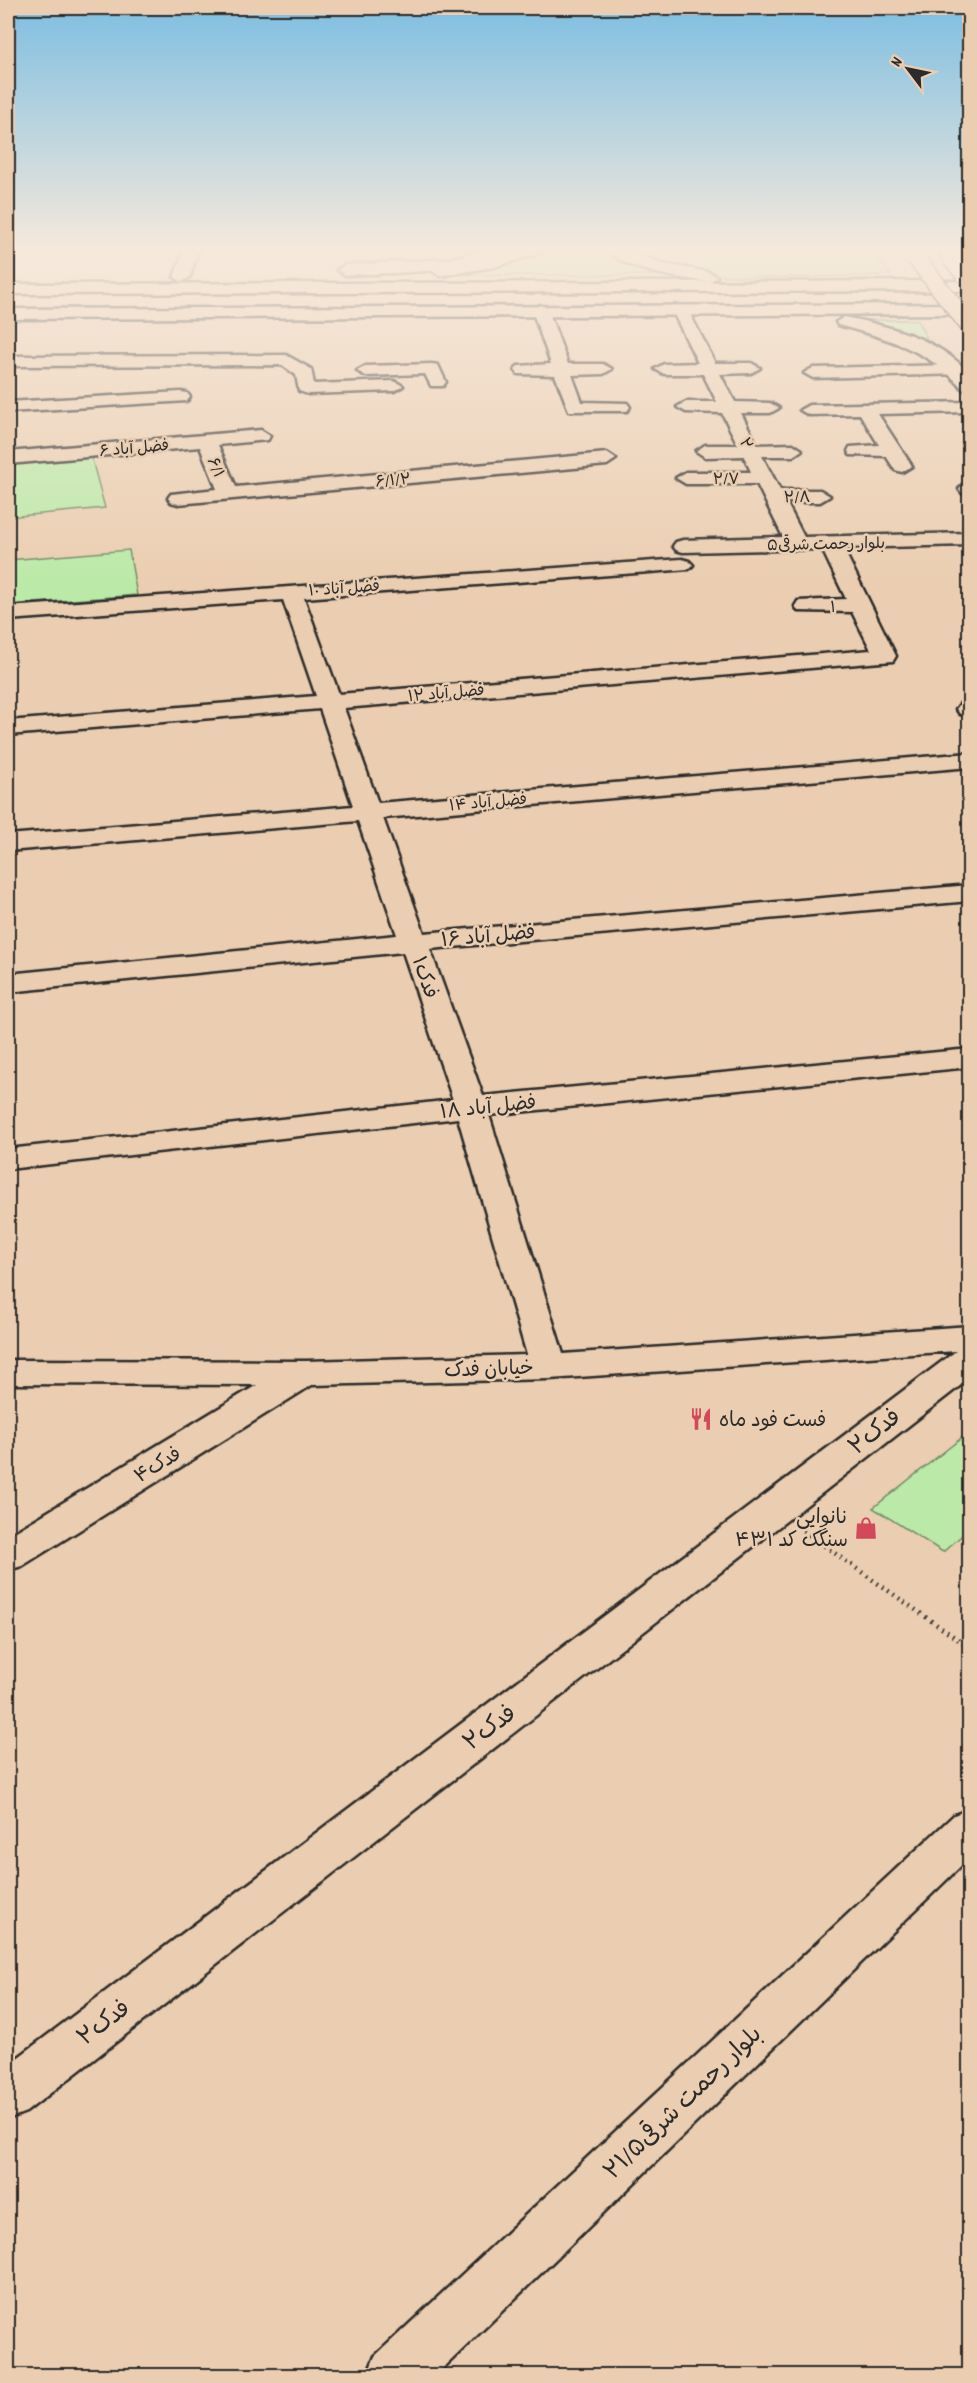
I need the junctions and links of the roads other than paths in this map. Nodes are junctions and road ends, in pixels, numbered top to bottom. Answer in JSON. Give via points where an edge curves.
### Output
{"nodes":[{"id":1,"x":558,"y":359,"type":"edge"},
{"id":2,"x":705,"y":359,"type":"edge"},
{"id":3,"x":941,"y":359,"type":"edge"},
{"id":4,"x":8,"y":361,"type":"edge"},
{"id":5,"x":751,"y":368,"type":"dead end"},
{"id":6,"x":561,"y":369,"type":"junction"},
{"id":7,"x":603,"y":369,"type":"dead end"},
{"id":8,"x":664,"y":369,"type":"dead end"},
{"id":9,"x":710,"y":369,"type":"junction"},
{"id":10,"x":524,"y":370,"type":"dead end"},
{"id":11,"x":958,"y":370,"type":"junction"},
{"id":12,"x":305,"y":373,"type":"junction"},
{"id":13,"x":813,"y":373,"type":"dead end"},
{"id":14,"x":437,"y":382,"type":"dead end"},
{"id":15,"x":394,"y":386,"type":"dead end"},
{"id":16,"x":969,"y":386,"type":"edge"},
{"id":17,"x":550,"y":392,"type":"dead end"},
{"id":18,"x":181,"y":397,"type":"dead end"},
{"id":19,"x":572,"y":399,"type":"junction"},
{"id":20,"x":8,"y":407,"type":"edge"},
{"id":21,"x":621,"y":407,"type":"dead end"},
{"id":22,"x":686,"y":407,"type":"dead end"},
{"id":23,"x":969,"y":407,"type":"edge"},
{"id":24,"x":729,"y":408,"type":"junction"},
{"id":25,"x":770,"y":408,"type":"dead end"},
{"id":26,"x":866,"y":409,"type":"junction"},
{"id":27,"x":808,"y":410,"type":"dead end"},
{"id":28,"x":261,"y":436,"type":"dead end"},
{"id":29,"x":206,"y":440,"type":"junction"},
{"id":30,"x":705,"y":450,"type":"dead end"},
{"id":31,"x":750,"y":450,"type":"junction"},
{"id":32,"x":793,"y":450,"type":"dead end"},
{"id":33,"x":892,"y":450,"type":"junction"},
{"id":34,"x":857,"y":451,"type":"dead end"},
{"id":35,"x":8,"y":458,"type":"edge"},
{"id":36,"x":607,"y":459,"type":"dead end"},
{"id":37,"x":902,"y":466,"type":"dead end"},
{"id":38,"x":687,"y":478,"type":"dead end"},
{"id":39,"x":765,"y":478,"type":"junction"},
{"id":40,"x":229,"y":493,"type":"junction"},
{"id":41,"x":773,"y":496,"type":"junction"},
{"id":42,"x":820,"y":496,"type":"dead end"},
{"id":43,"x":178,"y":498,"type":"dead end"},
{"id":44,"x":969,"y":539,"type":"edge"},
{"id":45,"x":830,"y":543,"type":"junction"},
{"id":46,"x":797,"y":544,"type":"junction"},
{"id":47,"x":682,"y":556,"type":"joint"},
{"id":48,"x":291,"y":591,"type":"junction"},
{"id":49,"x":860,"y":605,"type":"junction"},
{"id":50,"x":806,"y":606,"type":"dead end"},
{"id":51,"x":8,"y":613,"type":"edge"},
{"id":52,"x":330,"y":702,"type":"junction"},
{"id":53,"x":8,"y":728,"type":"edge"},
{"id":54,"x":969,"y":759,"type":"edge"},
{"id":55,"x":366,"y":811,"type":"junction"},
{"id":56,"x":8,"y":843,"type":"edge"},
{"id":57,"x":969,"y":893,"type":"edge"},
{"id":58,"x":414,"y":942,"type":"junction"},
{"id":59,"x":8,"y":983,"type":"edge"},
{"id":60,"x":969,"y":1058,"type":"edge"},
{"id":61,"x":471,"y":1107,"type":"junction"},
{"id":62,"x":8,"y":1159,"type":"edge"},
{"id":63,"x":969,"y":1338,"type":"edge"},
{"id":64,"x":969,"y":1359,"type":"edge"},
{"id":65,"x":549,"y":1366,"type":"junction"},
{"id":66,"x":8,"y":1372,"type":"edge"},
{"id":67,"x":306,"y":1373,"type":"junction"},
{"id":68,"x":8,"y":1555,"type":"edge"},
{"id":69,"x":969,"y":1828,"type":"edge"},
{"id":70,"x":8,"y":2095,"type":"edge"},
{"id":71,"x":396,"y":2376,"type":"edge"}],
"edges":[{"from":1,"to":6,"type":"main road"},
{"from":2,"to":9,"type":"main road","name":"۲"},
{"from":3,"to":11,"type":"main road"},
{"from":4,"to":12,"type":"main road","via":[[286,360]]},
{"from":5,"to":9,"type":"main road"},
{"from":6,"to":7,"type":"main road"},
{"from":6,"to":10,"type":"main road"},
{"from":6,"to":19,"type":"main road"},
{"from":8,"to":9,"type":"main road"},
{"from":9,"to":24,"type":"main road","name":"۲"},
{"from":11,"to":13,"type":"main road"},
{"from":11,"to":16,"type":"main road"},
{"from":12,"to":14,"type":"main road","via":[[432,369]]},
{"from":12,"to":15,"type":"main road","via":[[308,389]]},
{"from":17,"to":19,"type":"main road"},
{"from":18,"to":20,"type":"main road"},
{"from":19,"to":21,"type":"main road"},
{"from":22,"to":24,"type":"main road"},
{"from":23,"to":26,"type":"main road"},
{"from":24,"to":25,"type":"main road"},
{"from":24,"to":31,"type":"main road","name":"۲"},
{"from":26,"to":27,"type":"main road"},
{"from":26,"to":33,"type":"main road"},
{"from":28,"to":29,"type":"main road","name":"فضل آباد ۶"},
{"from":29,"to":35,"type":"main road","name":"فضل آباد ۶"},
{"from":29,"to":40,"type":"main road","name":"۶/۱"},
{"from":30,"to":31,"type":"main road"},
{"from":31,"to":32,"type":"main road"},
{"from":31,"to":39,"type":"main road","name":"۲"},
{"from":33,"to":34,"type":"main road"},
{"from":33,"to":37,"type":"main road"},
{"from":36,"to":40,"type":"main road","name":"۶/۱/۲"},
{"from":38,"to":39,"type":"main road","name":"۲/۷"},
{"from":39,"to":41,"type":"main road","name":"۲"},
{"from":40,"to":43,"type":"main road","name":"۶/۱/۲"},
{"from":41,"to":42,"type":"main road","name":"۲/۸"},
{"from":41,"to":46,"type":"main road","name":"۲"},
{"from":44,"to":45,"type":"main road","name":"۵بلوار رحمت شرقی"},
{"from":45,"to":46,"type":"main road","name":"۵بلوار رحمت شرقی"},
{"from":45,"to":49,"type":"main road"},
{"from":46,"to":47,"type":"main road","name":"۵بلوار رحمت شرقی"},
{"from":47,"to":48,"type":"main road","name":"فضل آباد ۱۰"},
{"from":48,"to":51,"type":"main road","name":"فضل آباد ۱۰"},
{"from":48,"to":52,"type":"main road","name":"فدک۱"},
{"from":49,"to":50,"type":"main road","name":"۱"},
{"from":49,"to":52,"type":"main road","name":"فضل آباد ۱۲","via":[[885,656]]},
{"from":52,"to":53,"type":"main road","name":"فضل آباد ۱۲"},
{"from":52,"to":55,"type":"main road","name":"فدک۱"},
{"from":54,"to":55,"type":"main road","name":"فضل آباد ۱۴"},
{"from":55,"to":56,"type":"main road","name":"فضل آباد ۱۴"},
{"from":55,"to":58,"type":"main road","name":"فدک۱"},
{"from":57,"to":58,"type":"main road","name":"فضل آباد ۱۶"},
{"from":58,"to":59,"type":"main road","name":"فضل آباد ۱۶"},
{"from":58,"to":61,"type":"main road","name":"فدک۱"},
{"from":60,"to":61,"type":"main road","name":"فضل آباد ۱۸"},
{"from":61,"to":62,"type":"main road","name":"فضل آباد ۱۸"},
{"from":61,"to":65,"type":"main road","name":"فدک۱"},
{"from":63,"to":65,"type":"main road","name":"خیابان فدک"},
{"from":64,"to":70,"type":"main road","name":"فدک۲"},
{"from":65,"to":67,"type":"main road","name":"خیابان فدک"},
{"from":66,"to":67,"type":"main road","name":"خیابان فدک"},
{"from":67,"to":68,"type":"main road","name":"فدک۴"},
{"from":69,"to":71,"type":"main road","name":"بلوار رحمت شرقی۲۱/۵"}]}
